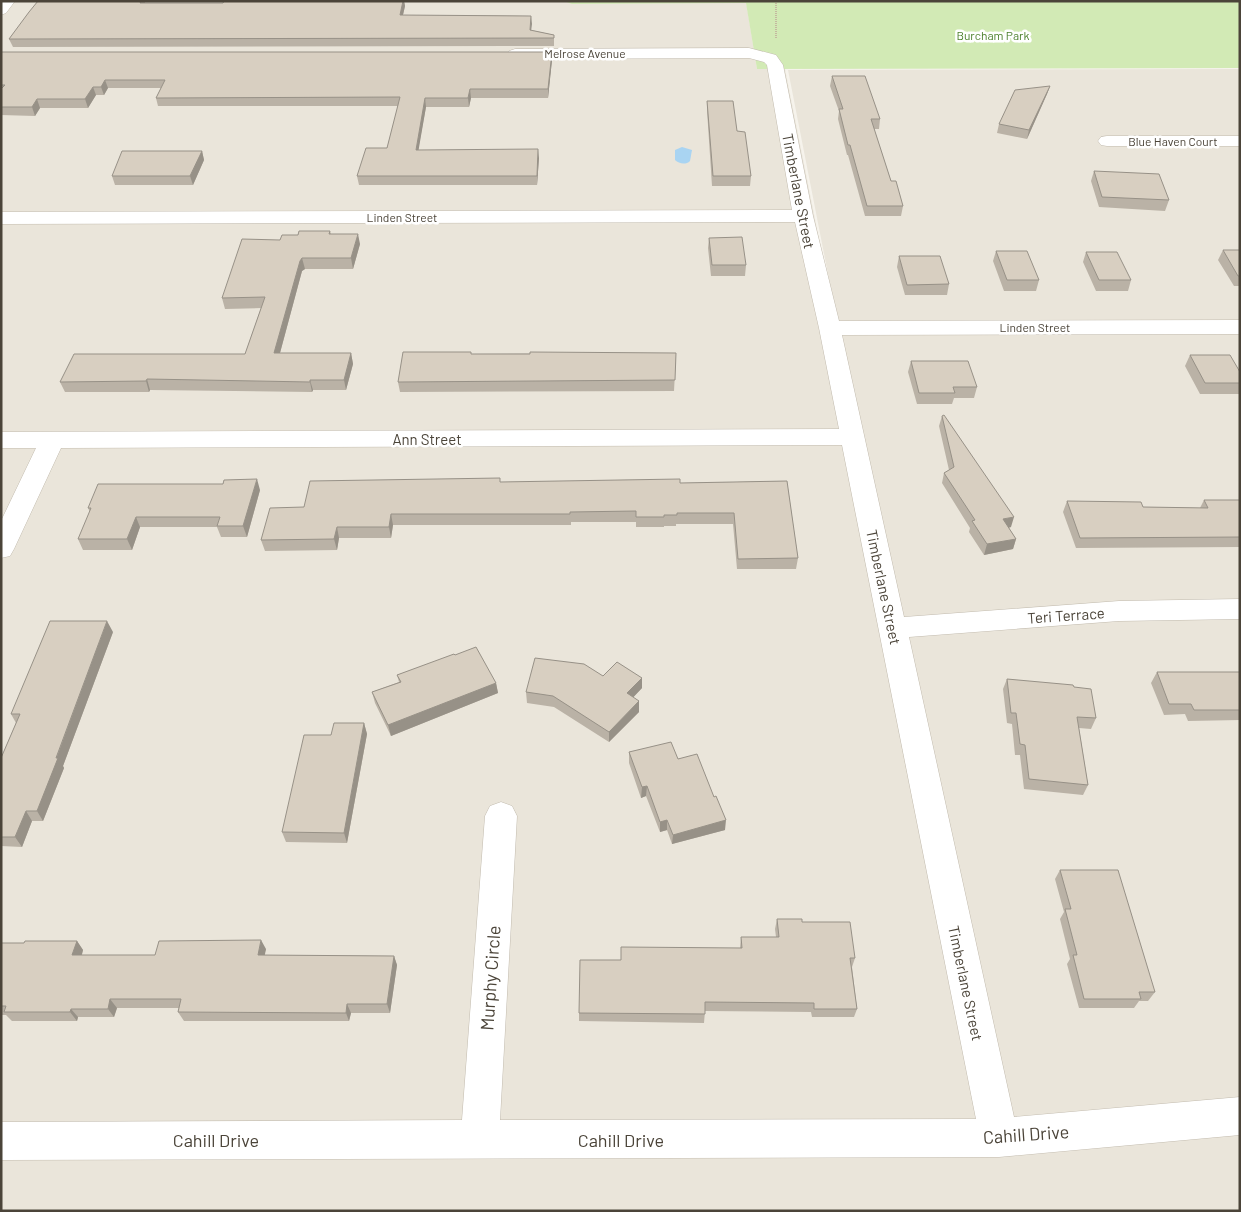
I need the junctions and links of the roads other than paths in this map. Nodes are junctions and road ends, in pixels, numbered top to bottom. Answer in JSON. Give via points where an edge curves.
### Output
{"nodes":[{"id":1,"x":8,"y":1,"type":"edge"},
{"id":2,"x":1,"y":10,"type":"edge"},
{"id":3,"x":495,"y":54,"type":"edge"},
{"id":4,"x":760,"y":55,"type":"joint"},
{"id":5,"x":1107,"y":141,"type":"dead end"},
{"id":6,"x":1240,"y":141,"type":"edge"},
{"id":7,"x":803,"y":216,"type":"junction"},
{"id":8,"x":1,"y":218,"type":"edge"},
{"id":9,"x":1240,"y":326,"type":"edge"},
{"id":10,"x":830,"y":328,"type":"junction"},
{"id":11,"x":853,"y":437,"type":"junction"},
{"id":12,"x":1,"y":440,"type":"edge"},
{"id":13,"x":52,"y":440,"type":"junction"},
{"id":14,"x":1,"y":549,"type":"edge"},
{"id":15,"x":1240,"y":608,"type":"edge"},
{"id":16,"x":893,"y":628,"type":"junction"},
{"id":17,"x":501,"y":816,"type":"dead end"},
{"id":18,"x":1240,"y":1116,"type":"edge"},
{"id":19,"x":999,"y":1138,"type":"junction"},
{"id":20,"x":480,"y":1140,"type":"junction"},
{"id":21,"x":1,"y":1141,"type":"edge"}],
"edges":[{"from":1,"to":2,"type":"street"},
{"from":3,"to":4,"type":"street","name":"Melrose Avenue"},
{"from":4,"to":7,"type":"street","name":"Timberlane Street","via":[[776,65]]},
{"from":5,"to":6,"type":"street","name":"Blue Haven Court"},
{"from":7,"to":8,"type":"street","name":"Linden Street"},
{"from":7,"to":10,"type":"street","name":"Timberlane Street"},
{"from":9,"to":10,"type":"street","name":"Linden Street"},
{"from":10,"to":11,"type":"street","name":"Timberlane Street"},
{"from":11,"to":13,"type":"street","name":"Ann Street"},
{"from":11,"to":16,"type":"street","name":"Timberlane Street"},
{"from":12,"to":13,"type":"street","name":"Ann Street"},
{"from":13,"to":14,"type":"street"},
{"from":15,"to":16,"type":"street","name":"Teri Terrace","via":[[1119,611]]},
{"from":16,"to":19,"type":"street","name":"Timberlane Street"},
{"from":17,"to":20,"type":"street","name":"Murphy Circle"},
{"from":18,"to":19,"type":"street","name":"Cahill Drive"},
{"from":19,"to":20,"type":"street","name":"Cahill Drive"},
{"from":20,"to":21,"type":"street","name":"Cahill Drive"}]}
